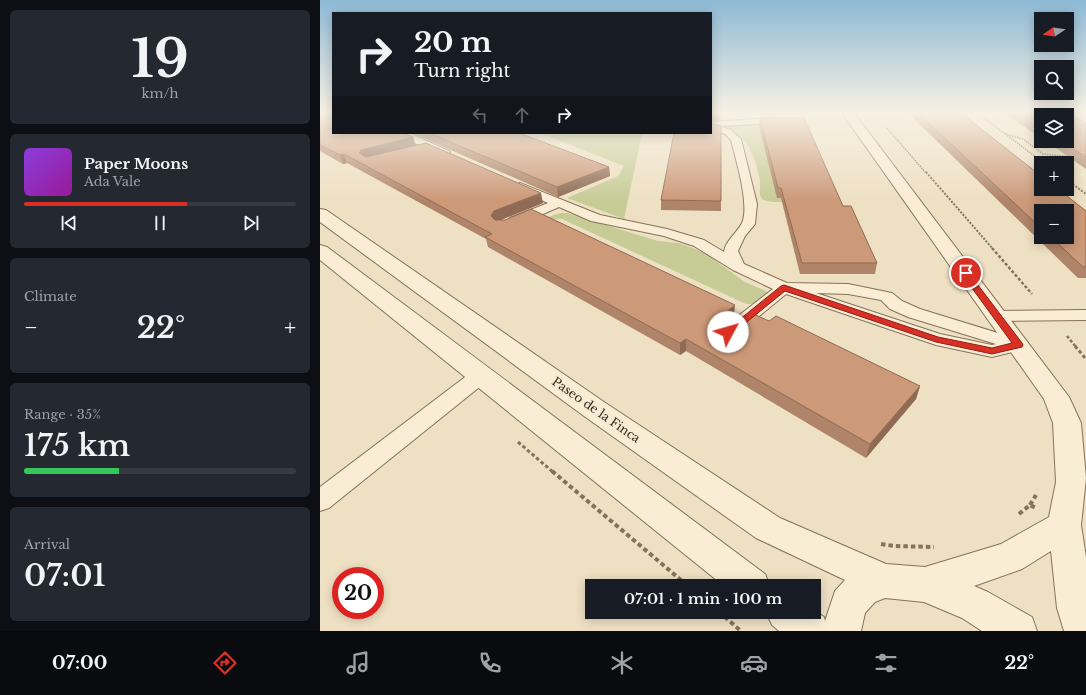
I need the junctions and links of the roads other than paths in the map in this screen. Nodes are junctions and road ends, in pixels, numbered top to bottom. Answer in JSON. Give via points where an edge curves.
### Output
{"nodes":[{"id":1,"x":420,"y":142,"type":"edge"},
{"id":2,"x":737,"y":142,"type":"edge"},
{"id":3,"x":870,"y":142,"type":"edge"},
{"id":4,"x":430,"y":147,"type":"junction"},
{"id":5,"x":414,"y":150,"type":"edge"},
{"id":6,"x":458,"y":159,"type":"edge"},
{"id":7,"x":508,"y":181,"type":"edge"},
{"id":8,"x":558,"y":203,"type":"junction"},
{"id":9,"x":320,"y":214,"type":"edge"},
{"id":10,"x":502,"y":226,"type":"edge"},
{"id":11,"x":320,"y":251,"type":"edge"},
{"id":12,"x":738,"y":267,"type":"junction"},
{"id":13,"x":784,"y":288,"type":"junction"},
{"id":14,"x":1086,"y":315,"type":"edge"},
{"id":15,"x":997,"y":316,"type":"junction"},
{"id":16,"x":728,"y":332,"type":"edge"},
{"id":17,"x":1018,"y":345,"type":"junction"},
{"id":18,"x":480,"y":376,"type":"junction"},
{"id":19,"x":320,"y":501,"type":"edge"},
{"id":20,"x":1064,"y":526,"type":"junction"},
{"id":21,"x":743,"y":579,"type":"edge"},
{"id":22,"x":886,"y":581,"type":"junction"},
{"id":23,"x":925,"y":585,"type":"junction"},
{"id":24,"x":794,"y":619,"type":"edge"},
{"id":25,"x":810,"y":631,"type":"edge"},
{"id":26,"x":842,"y":631,"type":"edge"},
{"id":27,"x":1018,"y":631,"type":"edge"},
{"id":28,"x":1083,"y":631,"type":"edge"}],
"edges":[{"from":1,"to":4,"type":"lane"},
{"from":2,"to":12,"type":"lane","via":[[751,204],[748,224],[731,251]]},
{"from":3,"to":15,"type":"street"},
{"from":4,"to":5,"type":"lane"},
{"from":4,"to":6,"type":"lane"},
{"from":7,"to":8,"type":"lane"},
{"from":8,"to":10,"type":"lane"},
{"from":8,"to":12,"type":"lane","via":[[596,218],[699,243]]},
{"from":9,"to":22,"type":"street","name":"Paseo de la Finca","via":[[594,409],[768,528]]},
{"from":11,"to":18,"type":"street"},
{"from":12,"to":13,"type":"lane"},
{"from":13,"to":16,"type":"lane"},
{"from":13,"to":17,"type":"lane","via":[[936,340],[992,351]]},
{"from":13,"to":17,"type":"lane","via":[[848,289],[886,296],[896,305],[914,313]]},
{"from":14,"to":15,"type":"lane"},
{"from":15,"to":17,"type":"street"},
{"from":17,"to":20,"type":"street","via":[[1056,397],[1067,423],[1071,482]]},
{"from":18,"to":19,"type":"lane"},
{"from":18,"to":21,"type":"street"},
{"from":20,"to":23,"type":"street","via":[[1010,558]]},
{"from":20,"to":28,"type":"street","via":[[1076,608]]},
{"from":22,"to":23,"type":"street"},
{"from":22,"to":26,"type":"street","via":[[863,588],[848,604]]},
{"from":23,"to":27,"type":"street","via":[[975,605]]},
{"from":24,"to":25,"type":"street"}]}
